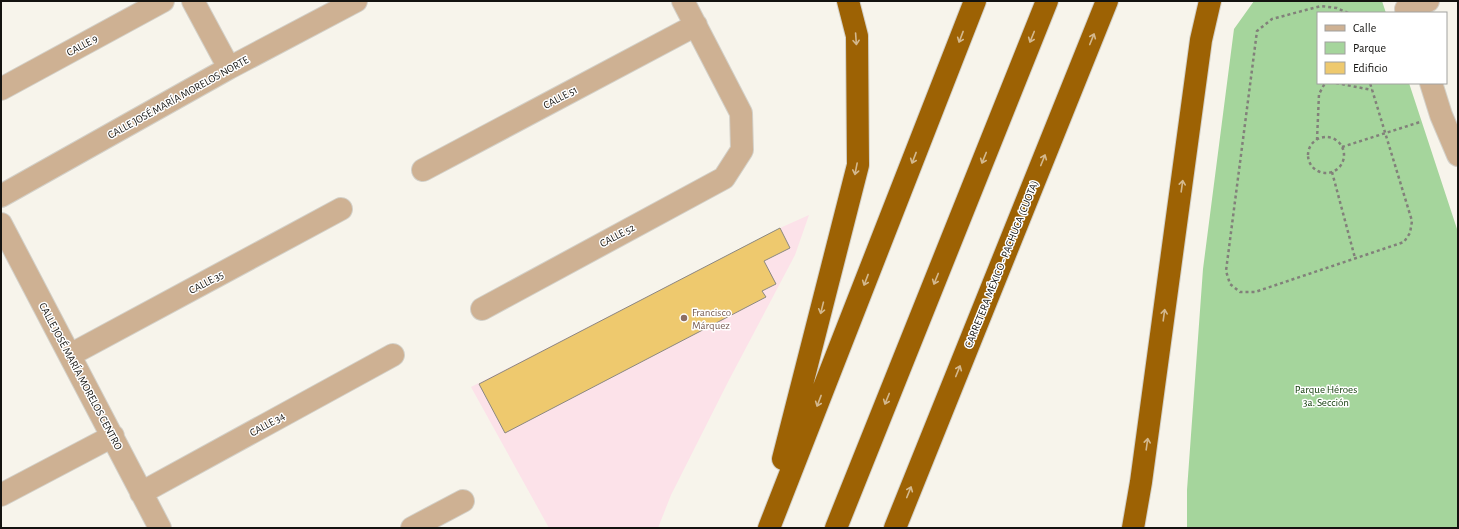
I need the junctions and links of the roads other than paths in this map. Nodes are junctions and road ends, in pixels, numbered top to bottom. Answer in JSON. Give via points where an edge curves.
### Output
{"nodes":[{"id":1,"x":163,"y":1,"type":"edge"},
{"id":2,"x":193,"y":1,"type":"edge"},
{"id":3,"x":356,"y":1,"type":"edge"},
{"id":4,"x":683,"y":1,"type":"edge"},
{"id":5,"x":848,"y":1,"type":"edge"},
{"id":6,"x":975,"y":1,"type":"edge"},
{"id":7,"x":1047,"y":1,"type":"edge"},
{"id":8,"x":1107,"y":1,"type":"edge"},
{"id":9,"x":1210,"y":1,"type":"edge"},
{"id":10,"x":1225,"y":1,"type":"edge"},
{"id":11,"x":1428,"y":1,"type":"edge"},
{"id":12,"x":1406,"y":8,"type":"edge"},
{"id":13,"x":696,"y":24,"type":"junction"},
{"id":14,"x":1201,"y":40,"type":"junction"},
{"id":15,"x":229,"y":68,"type":"junction"},
{"id":16,"x":1431,"y":84,"type":"edge"},
{"id":17,"x":1,"y":89,"type":"edge"},
{"id":18,"x":1457,"y":151,"type":"edge"},
{"id":19,"x":423,"y":170,"type":"dead end"},
{"id":20,"x":1,"y":196,"type":"edge"},
{"id":21,"x":341,"y":209,"type":"dead end"},
{"id":22,"x":1,"y":224,"type":"edge"},
{"id":23,"x":482,"y":309,"type":"dead end"},
{"id":24,"x":70,"y":355,"type":"junction"},
{"id":25,"x":393,"y":355,"type":"dead end"},
{"id":26,"x":113,"y":436,"type":"junction"},
{"id":27,"x":1141,"y":482,"type":"junction"},
{"id":28,"x":141,"y":493,"type":"junction"},
{"id":29,"x":1,"y":495,"type":"edge"},
{"id":30,"x":463,"y":501,"type":"dead end"},
{"id":31,"x":160,"y":528,"type":"edge"},
{"id":32,"x":412,"y":528,"type":"edge"},
{"id":33,"x":766,"y":528,"type":"edge"},
{"id":34,"x":770,"y":528,"type":"edge"},
{"id":35,"x":836,"y":528,"type":"edge"},
{"id":36,"x":895,"y":528,"type":"edge"},
{"id":37,"x":1133,"y":528,"type":"edge"},
{"id":38,"x":1140,"y":528,"type":"edge"}],
"edges":[{"from":1,"to":17,"type":"street","name":"CALLE 9"},
{"from":2,"to":15,"type":"street"},
{"from":3,"to":15,"type":"street","name":"CALLE JOSÉ MARÍA MORELOS NORTE"},
{"from":4,"to":13,"type":"street"},
{"from":5,"to":33,"type":"highway","one_way":true,"via":[[857,36],[858,165]]},
{"from":6,"to":34,"type":"highway","one_way":true},
{"from":7,"to":35,"type":"highway","one_way":true},
{"from":36,"to":8,"type":"highway","name":"CARRETERA MÉXICO - PACHUCA (CUOTA)","one_way":true},
{"from":9,"to":14,"type":"highway"},
{"from":10,"to":14,"type":"highway"},
{"from":11,"to":12,"type":"street"},
{"from":13,"to":19,"type":"street","name":"CALLE 51"},
{"from":13,"to":23,"type":"street","name":"CALLE 52","via":[[741,112],[742,150],[724,178]]},
{"from":27,"to":14,"type":"highway","one_way":true},
{"from":15,"to":20,"type":"street","name":"CALLE JOSÉ MARÍA MORELOS NORTE"},
{"from":16,"to":18,"type":"street","via":[[1441,115]]},
{"from":21,"to":24,"type":"street","name":"CALLE 35"},
{"from":22,"to":24,"type":"street","name":"CALLE JOSÉ MARÍA MORELOS CENTRO"},
{"from":24,"to":26,"type":"street","name":"CALLE JOSÉ MARÍA MORELOS CENTRO"},
{"from":25,"to":28,"type":"street","name":"CALLE 34"},
{"from":26,"to":28,"type":"street","name":"CALLE JOSÉ MARÍA MORELOS CENTRO"},
{"from":26,"to":29,"type":"street"},
{"from":27,"to":37,"type":"highway"},
{"from":27,"to":38,"type":"highway"},
{"from":28,"to":31,"type":"street","name":"CALLE JOSÉ MARÍA MORELOS CENTRO"},
{"from":30,"to":32,"type":"street"}]}
